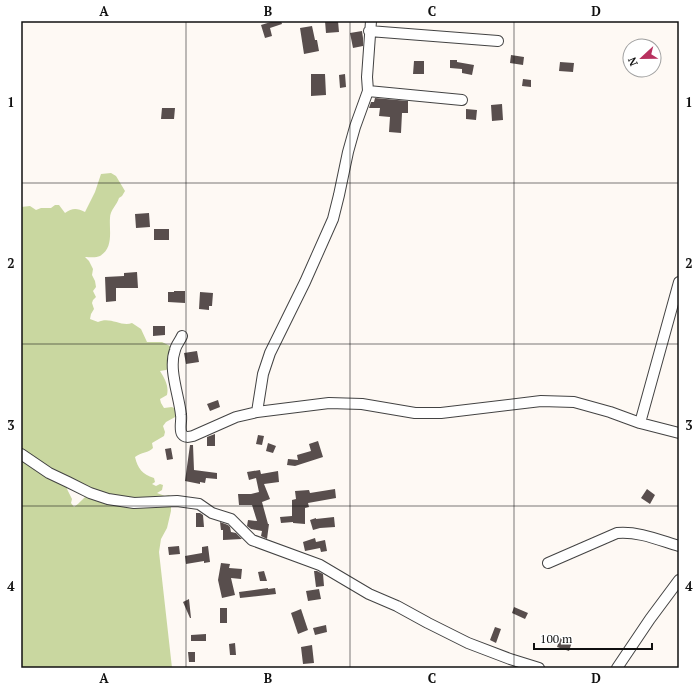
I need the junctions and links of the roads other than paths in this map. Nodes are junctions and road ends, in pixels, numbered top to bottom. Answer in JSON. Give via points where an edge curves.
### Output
{"nodes":[{"id":1,"x":370,"y":26,"type":"edge"},
{"id":2,"x":498,"y":41,"type":"dead end"},
{"id":3,"x":368,"y":91,"type":"junction"},
{"id":4,"x":462,"y":100,"type":"dead end"},
{"id":5,"x":679,"y":282,"type":"edge"},
{"id":6,"x":182,"y":336,"type":"dead end"},
{"id":7,"x":257,"y":412,"type":"junction"},
{"id":8,"x":640,"y":423,"type":"junction"},
{"id":9,"x":679,"y":433,"type":"edge"},
{"id":10,"x":21,"y":454,"type":"edge"},
{"id":11,"x":679,"y":546,"type":"edge"},
{"id":12,"x":548,"y":563,"type":"dead end"},
{"id":13,"x":679,"y":580,"type":"edge"},
{"id":14,"x":539,"y":668,"type":"edge"},
{"id":15,"x":617,"y":668,"type":"edge"}],
"edges":[{"from":1,"to":2,"type":"street"},
{"from":1,"to":3,"type":"street"},
{"from":3,"to":4,"type":"street"},
{"from":3,"to":7,"type":"street","via":[[348,152],[333,219],[270,353],[263,374]]},
{"from":5,"to":8,"type":"street"},
{"from":6,"to":7,"type":"street","via":[[175,351],[173,365],[183,435],[193,436],[236,417]]},
{"from":7,"to":8,"type":"street","via":[[329,403],[362,404],[415,413],[441,413],[541,401],[574,402]]},
{"from":8,"to":9,"type":"street"},
{"from":10,"to":14,"type":"street","via":[[49,472],[108,498],[134,503],[177,501],[199,504],[212,513],[231,519],[252,540],[320,566],[369,594],[468,643]]},
{"from":11,"to":12,"type":"street","via":[[638,534],[617,533]]},
{"from":13,"to":15,"type":"street"}]}
